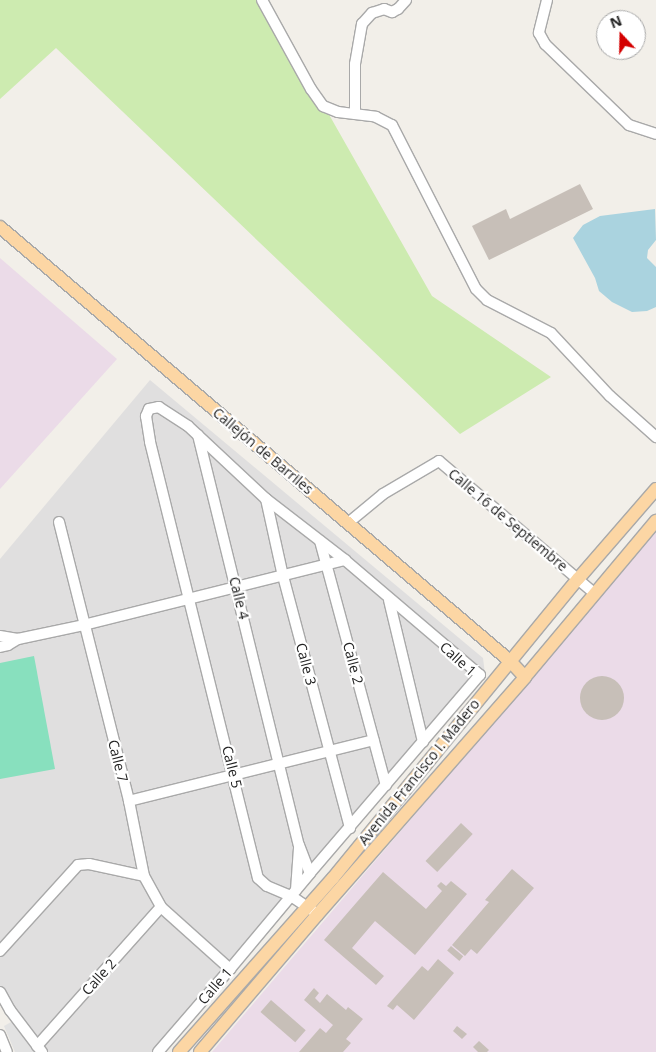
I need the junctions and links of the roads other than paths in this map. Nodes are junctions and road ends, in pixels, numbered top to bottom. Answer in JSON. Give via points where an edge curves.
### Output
{"nodes":[{"id":1,"x":262,"y":0,"type":"edge"},
{"id":2,"x":406,"y":0,"type":"edge"},
{"id":3,"x":547,"y":0,"type":"edge"},
{"id":4,"x":355,"y":114,"type":"junction"},
{"id":5,"x":656,"y":134,"type":"edge"},
{"id":6,"x":0,"y":227,"type":"edge"},
{"id":7,"x":150,"y":409,"type":"joint"},
{"id":8,"x":197,"y":434,"type":"junction"},
{"id":9,"x":656,"y":437,"type":"edge"},
{"id":10,"x":656,"y":489,"type":"edge"},
{"id":11,"x":266,"y":499,"type":"junction"},
{"id":12,"x":656,"y":521,"type":"edge"},
{"id":13,"x":59,"y":522,"type":"dead end"},
{"id":14,"x":348,"y":523,"type":"junction"},
{"id":15,"x":320,"y":541,"type":"junction"},
{"id":16,"x":345,"y":560,"type":"junction"},
{"id":17,"x":327,"y":566,"type":"junction"},
{"id":18,"x":283,"y":576,"type":"junction"},
{"id":19,"x":578,"y":579,"type":"junction"},
{"id":20,"x":237,"y":588,"type":"junction"},
{"id":21,"x":594,"y":593,"type":"junction"},
{"id":22,"x":190,"y":599,"type":"junction"},
{"id":23,"x":389,"y":600,"type":"junction"},
{"id":24,"x":84,"y":625,"type":"junction"},
{"id":25,"x":0,"y":636,"type":"edge"},
{"id":26,"x":18,"y":639,"type":"junction"},
{"id":27,"x":0,"y":647,"type":"edge"},
{"id":28,"x":510,"y":661,"type":"junction"},
{"id":29,"x":525,"y":677,"type":"junction"},
{"id":30,"x":374,"y":740,"type":"junction"},
{"id":31,"x":423,"y":742,"type":"junction"},
{"id":32,"x":328,"y":751,"type":"junction"},
{"id":33,"x":279,"y":763,"type":"junction"},
{"id":34,"x":234,"y":774,"type":"junction"},
{"id":35,"x":386,"y":786,"type":"junction"},
{"id":36,"x":129,"y":802,"type":"junction"},
{"id":37,"x":350,"y":828,"type":"junction"},
{"id":38,"x":299,"y":845,"type":"junction"},
{"id":39,"x":310,"y":873,"type":"junction"},
{"id":40,"x":144,"y":876,"type":"junction"},
{"id":41,"x":294,"y":893,"type":"junction"},
{"id":42,"x":161,"y":907,"type":"junction"},
{"id":43,"x":312,"y":911,"type":"junction"},
{"id":44,"x":0,"y":951,"type":"edge"},
{"id":45,"x":230,"y":969,"type":"junction"},
{"id":46,"x":0,"y":992,"type":"edge"},
{"id":47,"x":0,"y":1035,"type":"edge"},
{"id":48,"x":39,"y":1049,"type":"edge"},
{"id":49,"x":7,"y":1052,"type":"edge"},
{"id":50,"x":158,"y":1052,"type":"edge"},
{"id":51,"x":179,"y":1052,"type":"edge"},
{"id":52,"x":200,"y":1052,"type":"edge"}],
"edges":[{"from":1,"to":4,"type":"street","via":[[323,106]]},
{"from":2,"to":4,"type":"street","via":[[392,12],[384,9],[372,13],[362,24],[355,64]]},
{"from":3,"to":5,"type":"street","via":[[539,33],[545,44],[629,125]]},
{"from":4,"to":9,"type":"street","via":[[376,117],[392,125],[476,289],[487,300],[551,333],[581,367]]},
{"from":6,"to":14,"type":"main road","name":"Callejón de Barriles"},
{"from":7,"to":8,"type":"street","name":"Calle 1","via":[[159,407]]},
{"from":7,"to":22,"type":"street","name":"Calle 5","via":[[146,416],[150,442]]},
{"from":8,"to":11,"type":"street","name":"Calle 1"},
{"from":8,"to":20,"type":"street","name":"Calle 4"},
{"from":10,"to":19,"type":"main road","name":"Avenida Francisco I. Madero"},
{"from":11,"to":15,"type":"street","name":"Calle 1"},
{"from":11,"to":18,"type":"street","name":"Calle 3"},
{"from":12,"to":21,"type":"main road","name":"Avenida Francisco I. Madero"},
{"from":13,"to":24,"type":"street","name":"Calle 7"},
{"from":14,"to":19,"type":"street","name":"Calle 16 de Septiembre","via":[[390,489],[439,461]]},
{"from":14,"to":28,"type":"main road","name":"Callejón de Barriles"},
{"from":15,"to":16,"type":"street","name":"Calle 1"},
{"from":15,"to":17,"type":"street","name":"Calle 2"},
{"from":16,"to":17,"type":"street"},
{"from":16,"to":23,"type":"street","name":"Calle 1"},
{"from":17,"to":18,"type":"street"},
{"from":17,"to":30,"type":"street","name":"Calle 2"},
{"from":18,"to":20,"type":"street"},
{"from":18,"to":32,"type":"street","name":"Calle 3"},
{"from":19,"to":21,"type":"street","name":"Calle 16 de Septiembre"},
{"from":19,"to":28,"type":"main road","name":"Avenida Francisco I. Madero"},
{"from":20,"to":22,"type":"street"},
{"from":20,"to":33,"type":"street","name":"Calle 4"},
{"from":21,"to":29,"type":"main road","name":"Avenida Francisco I. Madero"},
{"from":22,"to":24,"type":"street"},
{"from":22,"to":34,"type":"street","name":"Calle 5"},
{"from":23,"to":31,"type":"street"},
{"from":23,"to":31,"type":"street","name":"Calle 1","via":[[480,675]]},
{"from":24,"to":26,"type":"street"},
{"from":24,"to":36,"type":"street","name":"Calle 7"},
{"from":25,"to":26,"type":"street"},
{"from":26,"to":27,"type":"street"},
{"from":28,"to":29,"type":"main road","name":"Callejón de Barriles"},
{"from":28,"to":43,"type":"main road","name":"Avenida Francisco I. Madero"},
{"from":29,"to":43,"type":"main road","name":"Avenida Francisco I. Madero"},
{"from":30,"to":32,"type":"street"},
{"from":30,"to":35,"type":"street","name":"Calle 2"},
{"from":31,"to":35,"type":"street","name":"Calle 1"},
{"from":32,"to":33,"type":"street"},
{"from":32,"to":37,"type":"street","name":"Calle 3"},
{"from":33,"to":34,"type":"street"},
{"from":33,"to":38,"type":"street","name":"Calle 4"},
{"from":34,"to":36,"type":"street"},
{"from":34,"to":41,"type":"street","name":"Calle 5","via":[[258,878],[267,886]]},
{"from":35,"to":37,"type":"street","name":"Calle 1"},
{"from":36,"to":40,"type":"street","name":"Calle 7"},
{"from":37,"to":39,"type":"street","name":"Calle 1"},
{"from":38,"to":39,"type":"street","name":"Calle 4"},
{"from":38,"to":41,"type":"street","name":"Calle 4"},
{"from":39,"to":41,"type":"street","name":"Calle 1"},
{"from":40,"to":42,"type":"street","name":"Calle 7"},
{"from":40,"to":44,"type":"street","via":[[89,864],[78,865]]},
{"from":41,"to":43,"type":"street","name":"Calle 5"},
{"from":41,"to":45,"type":"street","name":"Calle 1"},
{"from":42,"to":45,"type":"street","name":"Calle 7"},
{"from":42,"to":48,"type":"street","name":"Calle 2"},
{"from":43,"to":51,"type":"main road","name":"Avenida Francisco I. Madero"},
{"from":43,"to":52,"type":"main road","name":"Avenida Francisco I. Madero"},
{"from":45,"to":50,"type":"street","name":"Calle 1"},
{"from":46,"to":48,"type":"street"},
{"from":47,"to":49,"type":"street"}]}
